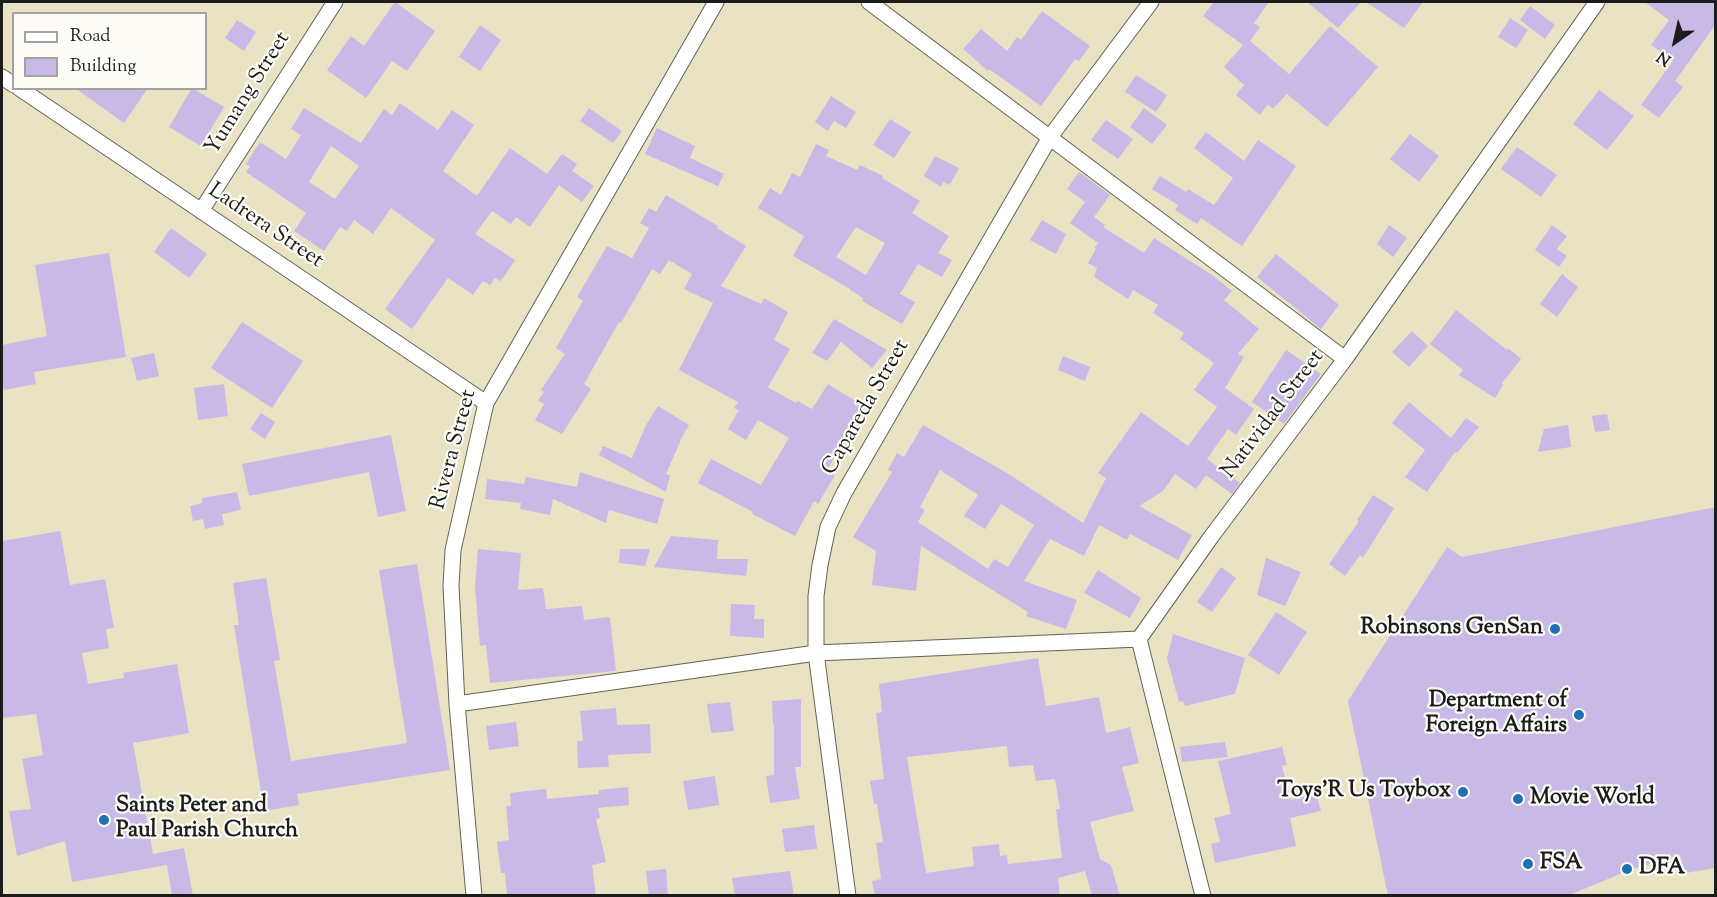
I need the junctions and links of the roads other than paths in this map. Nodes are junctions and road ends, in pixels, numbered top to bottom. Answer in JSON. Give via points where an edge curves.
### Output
{"nodes":[{"id":1,"x":335,"y":2,"type":"edge"},
{"id":2,"x":716,"y":2,"type":"edge"},
{"id":3,"x":869,"y":2,"type":"edge"},
{"id":4,"x":1150,"y":2,"type":"edge"},
{"id":5,"x":1597,"y":2,"type":"edge"},
{"id":6,"x":22,"y":90,"type":"edge"},
{"id":7,"x":1050,"y":137,"type":"junction"},
{"id":8,"x":201,"y":211,"type":"junction"},
{"id":9,"x":1345,"y":359,"type":"junction"},
{"id":10,"x":486,"y":403,"type":"junction"},
{"id":11,"x":1139,"y":639,"type":"junction"},
{"id":12,"x":816,"y":653,"type":"junction"},
{"id":13,"x":457,"y":704,"type":"junction"},
{"id":14,"x":474,"y":896,"type":"edge"},
{"id":15,"x":848,"y":896,"type":"edge"},
{"id":16,"x":1203,"y":896,"type":"edge"}],
"edges":[{"from":1,"to":8,"type":"street","name":"Yumang Street"},
{"from":2,"to":10,"type":"street","name":"Rivera Street"},
{"from":3,"to":7,"type":"street"},
{"from":4,"to":7,"type":"street","name":"Capareda Street"},
{"from":5,"to":9,"type":"street","name":"Natividad Street"},
{"from":6,"to":8,"type":"street","name":"Ladrera Street"},
{"from":7,"to":9,"type":"street"},
{"from":7,"to":12,"type":"street","name":"Capareda Street","via":[[828,527],[816,596]]},
{"from":8,"to":10,"type":"street","name":"Ladrera Street"},
{"from":9,"to":11,"type":"street","name":"Natividad Street"},
{"from":10,"to":13,"type":"street","name":"Rivera Street","via":[[453,550]]},
{"from":11,"to":12,"type":"street"},
{"from":11,"to":16,"type":"street"},
{"from":12,"to":13,"type":"street"},
{"from":12,"to":15,"type":"street","name":"Capareda Street"},
{"from":13,"to":14,"type":"street","name":"Rivera Street"}]}
